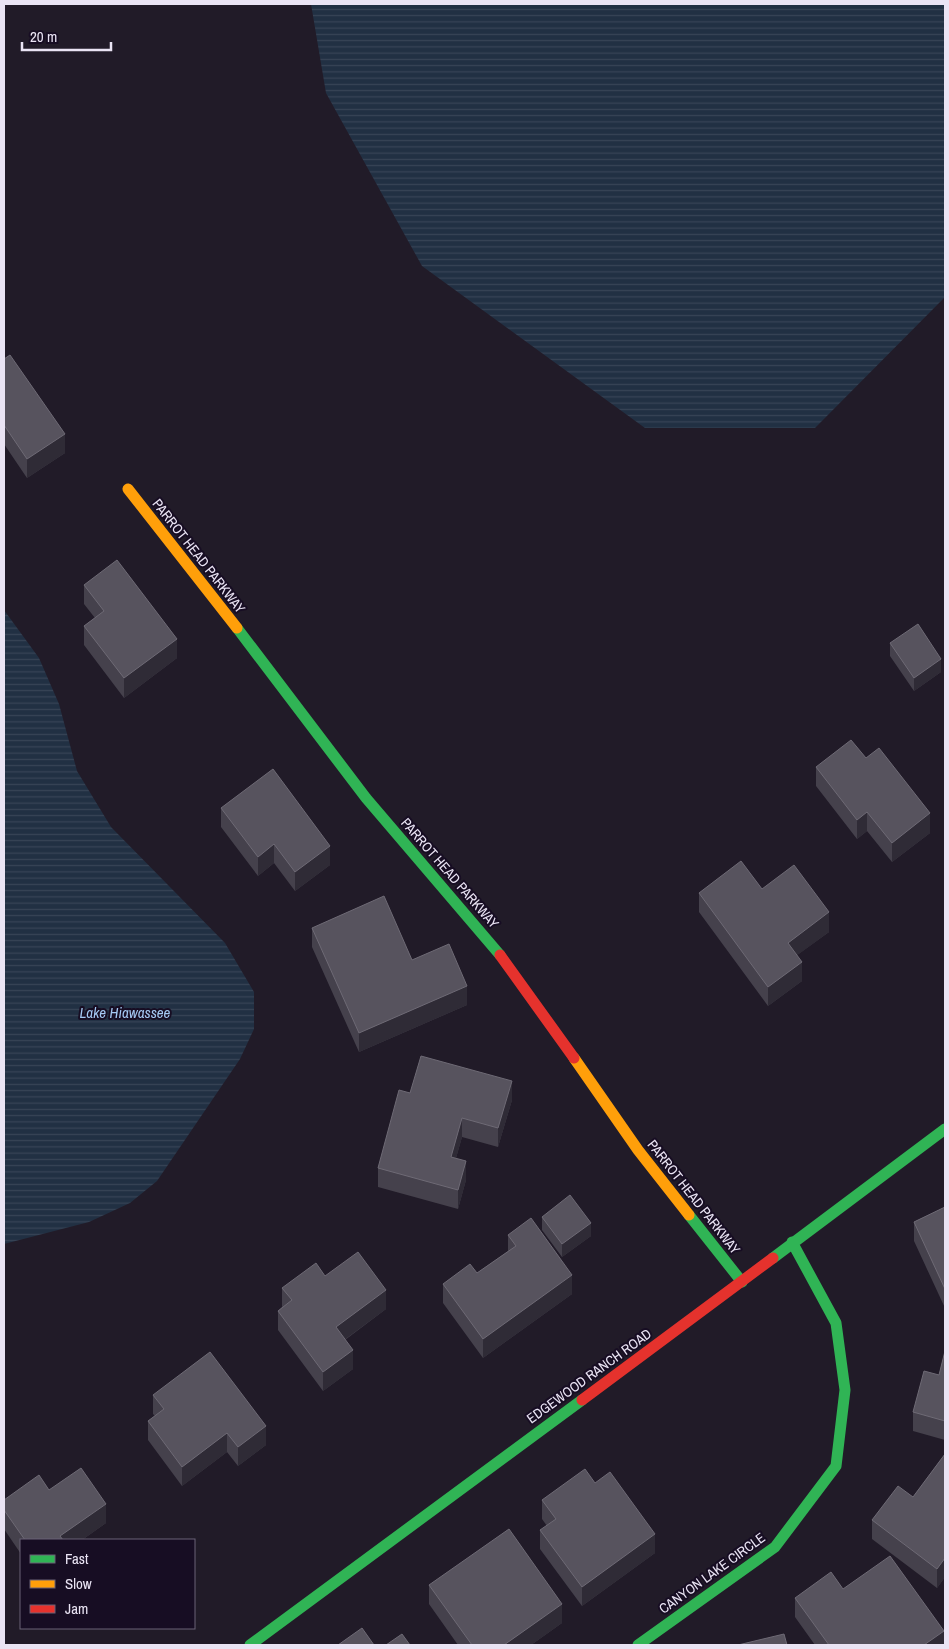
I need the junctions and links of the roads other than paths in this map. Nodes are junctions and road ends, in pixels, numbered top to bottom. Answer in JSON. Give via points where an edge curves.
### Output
{"nodes":[{"id":1,"x":128,"y":489,"type":"dead end"},
{"id":2,"x":945,"y":1129,"type":"edge"},
{"id":3,"x":792,"y":1242,"type":"junction"},
{"id":4,"x":742,"y":1282,"type":"junction"},
{"id":5,"x":250,"y":1645,"type":"edge"},
{"id":6,"x":638,"y":1645,"type":"edge"}],
"edges":[{"from":1,"to":4,"type":"street","name":"PARROT HEAD PARKWAY","via":[[366,798],[504,959],[638,1150]]},
{"from":2,"to":3,"type":"street","name":"EDGEWOOD RANCH ROAD"},
{"from":3,"to":4,"type":"street","name":"EDGEWOOD RANCH ROAD"},
{"from":3,"to":6,"type":"street","name":"CANYON LAKE CIRCLE","via":[[836,1323],[845,1390],[836,1466],[775,1547]]},
{"from":4,"to":5,"type":"street","name":"EDGEWOOD RANCH ROAD"}]}
